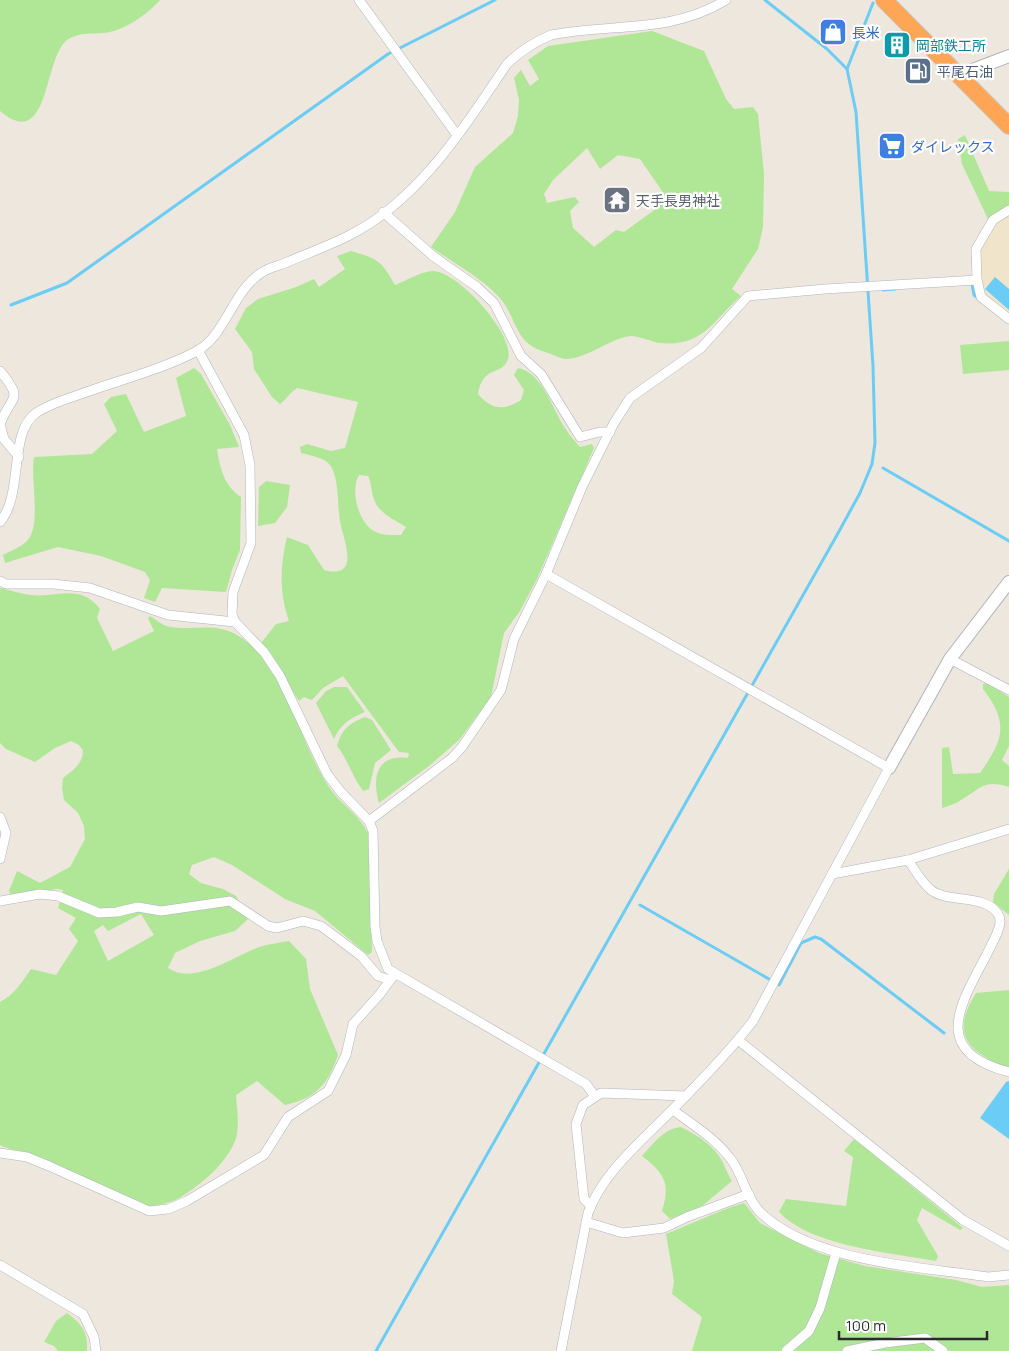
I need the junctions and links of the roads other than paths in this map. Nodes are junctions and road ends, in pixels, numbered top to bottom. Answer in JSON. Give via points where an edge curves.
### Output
{"nodes":[{"id":1,"x":359,"y":0,"type":"edge"},
{"id":2,"x":726,"y":0,"type":"edge"},
{"id":3,"x":884,"y":0,"type":"edge"},
{"id":4,"x":1009,"y":56,"type":"edge"},
{"id":5,"x":959,"y":75,"type":"junction"},
{"id":6,"x":1009,"y":126,"type":"edge"},
{"id":7,"x":457,"y":135,"type":"junction"},
{"id":8,"x":1009,"y":210,"type":"edge"},
{"id":9,"x":383,"y":212,"type":"junction"},
{"id":10,"x":977,"y":280,"type":"junction"},
{"id":11,"x":1009,"y":319,"type":"edge"},
{"id":12,"x":198,"y":350,"type":"junction"},
{"id":13,"x":0,"y":371,"type":"edge"},
{"id":14,"x":610,"y":432,"type":"junction"},
{"id":15,"x":19,"y":457,"type":"junction"},
{"id":16,"x":0,"y":522,"type":"edge"},
{"id":17,"x":546,"y":574,"type":"junction"},
{"id":18,"x":0,"y":581,"type":"edge"},
{"id":19,"x":1009,"y":582,"type":"edge"},
{"id":20,"x":235,"y":622,"type":"junction"},
{"id":21,"x":950,"y":659,"type":"junction"},
{"id":22,"x":1009,"y":690,"type":"edge"},
{"id":23,"x":889,"y":768,"type":"junction"},
{"id":24,"x":0,"y":817,"type":"edge"},
{"id":25,"x":369,"y":821,"type":"junction"},
{"id":26,"x":1009,"y":829,"type":"edge"},
{"id":27,"x":0,"y":859,"type":"edge"},
{"id":28,"x":908,"y":860,"type":"junction"},
{"id":29,"x":832,"y":874,"type":"junction"},
{"id":30,"x":0,"y":901,"type":"edge"},
{"id":31,"x":392,"y":977,"type":"junction"},
{"id":32,"x":738,"y":1040,"type":"junction"},
{"id":33,"x":1009,"y":1072,"type":"edge"},
{"id":34,"x":594,"y":1096,"type":"junction"},
{"id":35,"x":686,"y":1096,"type":"junction"},
{"id":36,"x":673,"y":1110,"type":"junction"},
{"id":37,"x":0,"y":1153,"type":"edge"},
{"id":38,"x":749,"y":1194,"type":"junction"},
{"id":39,"x":591,"y":1206,"type":"junction"},
{"id":40,"x":586,"y":1222,"type":"junction"},
{"id":41,"x":1009,"y":1246,"type":"edge"},
{"id":42,"x":836,"y":1254,"type":"junction"},
{"id":43,"x":0,"y":1265,"type":"edge"},
{"id":44,"x":1009,"y":1275,"type":"edge"},
{"id":45,"x":96,"y":1351,"type":"edge"},
{"id":46,"x":561,"y":1351,"type":"edge"},
{"id":47,"x":786,"y":1351,"type":"edge"},
{"id":48,"x":847,"y":1351,"type":"edge"},
{"id":49,"x":943,"y":1351,"type":"edge"}],
"edges":[{"from":1,"to":7,"type":"street"},
{"from":2,"to":7,"type":"street","via":[[678,21],[561,33],[532,43],[507,64]]},
{"from":3,"to":5,"type":"highway"},
{"from":4,"to":5,"type":"street"},
{"from":5,"to":6,"type":"highway"},
{"from":7,"to":9,"type":"street","via":[[425,176]]},
{"from":8,"to":10,"type":"street","via":[[993,220],[979,242],[976,250]]},
{"from":9,"to":12,"type":"street","via":[[349,236],[261,273],[239,295],[214,336]]},
{"from":9,"to":14,"type":"street","via":[[432,256],[494,303],[521,356],[541,374],[580,438]]},
{"from":10,"to":11,"type":"street","via":[[981,297]]},
{"from":10,"to":14,"type":"street","via":[[748,296],[701,348],[634,394]]},
{"from":12,"to":15,"type":"street","via":[[36,413],[24,431]]},
{"from":12,"to":20,"type":"street","via":[[244,436],[250,465],[251,543],[233,592]]},
{"from":13,"to":15,"type":"street","via":[[15,391],[0,424],[4,440]]},
{"from":14,"to":17,"type":"street","via":[[582,488]]},
{"from":15,"to":16,"type":"street","via":[[11,503]]},
{"from":17,"to":23,"type":"street"},
{"from":17,"to":25,"type":"street","via":[[514,639],[501,690],[462,747]]},
{"from":18,"to":20,"type":"street","via":[[6,584],[90,588],[168,615]]},
{"from":19,"to":21,"type":"street"},
{"from":20,"to":25,"type":"street","via":[[264,652],[280,676],[327,774]]},
{"from":21,"to":22,"type":"street"},
{"from":21,"to":23,"type":"street"},
{"from":23,"to":29,"type":"street"},
{"from":24,"to":27,"type":"street","via":[[6,833]]},
{"from":25,"to":31,"type":"street","via":[[373,831],[374,927]]},
{"from":26,"to":28,"type":"street"},
{"from":28,"to":29,"type":"street"},
{"from":28,"to":33,"type":"street","via":[[932,891],[952,899],[982,903],[998,914],[996,936],[964,1004],[958,1030],[968,1054],[990,1067]]},
{"from":29,"to":32,"type":"street","via":[[753,1021]]},
{"from":30,"to":31,"type":"street","via":[[40,894],[58,896],[99,913],[138,907],[161,911],[230,902],[268,926],[277,928],[303,921],[321,926],[361,956],[378,976]]},
{"from":31,"to":34,"type":"street","via":[[546,1060],[586,1084]]},
{"from":31,"to":37,"type":"street","via":[[353,1024],[349,1048],[328,1091],[288,1117],[264,1155],[187,1201],[168,1209],[149,1210],[27,1157]]},
{"from":32,"to":35,"type":"street"},
{"from":32,"to":41,"type":"street","via":[[963,1220]]},
{"from":34,"to":35,"type":"street","via":[[619,1093]]},
{"from":34,"to":39,"type":"street","via":[[583,1105],[576,1124],[584,1199]]},
{"from":35,"to":36,"type":"street"},
{"from":36,"to":38,"type":"street","via":[[734,1162]]},
{"from":36,"to":39,"type":"street","via":[[614,1172]]},
{"from":38,"to":40,"type":"street","via":[[664,1228],[623,1233]]},
{"from":38,"to":42,"type":"street","via":[[759,1211],[771,1221]]},
{"from":39,"to":40,"type":"street"},
{"from":40,"to":46,"type":"street"},
{"from":42,"to":44,"type":"street","via":[[988,1277]]},
{"from":42,"to":47,"type":"street","via":[[820,1308],[809,1331]]},
{"from":43,"to":45,"type":"street","via":[[83,1314],[94,1336]]},
{"from":48,"to":49,"type":"street","via":[[925,1338]]}]}
